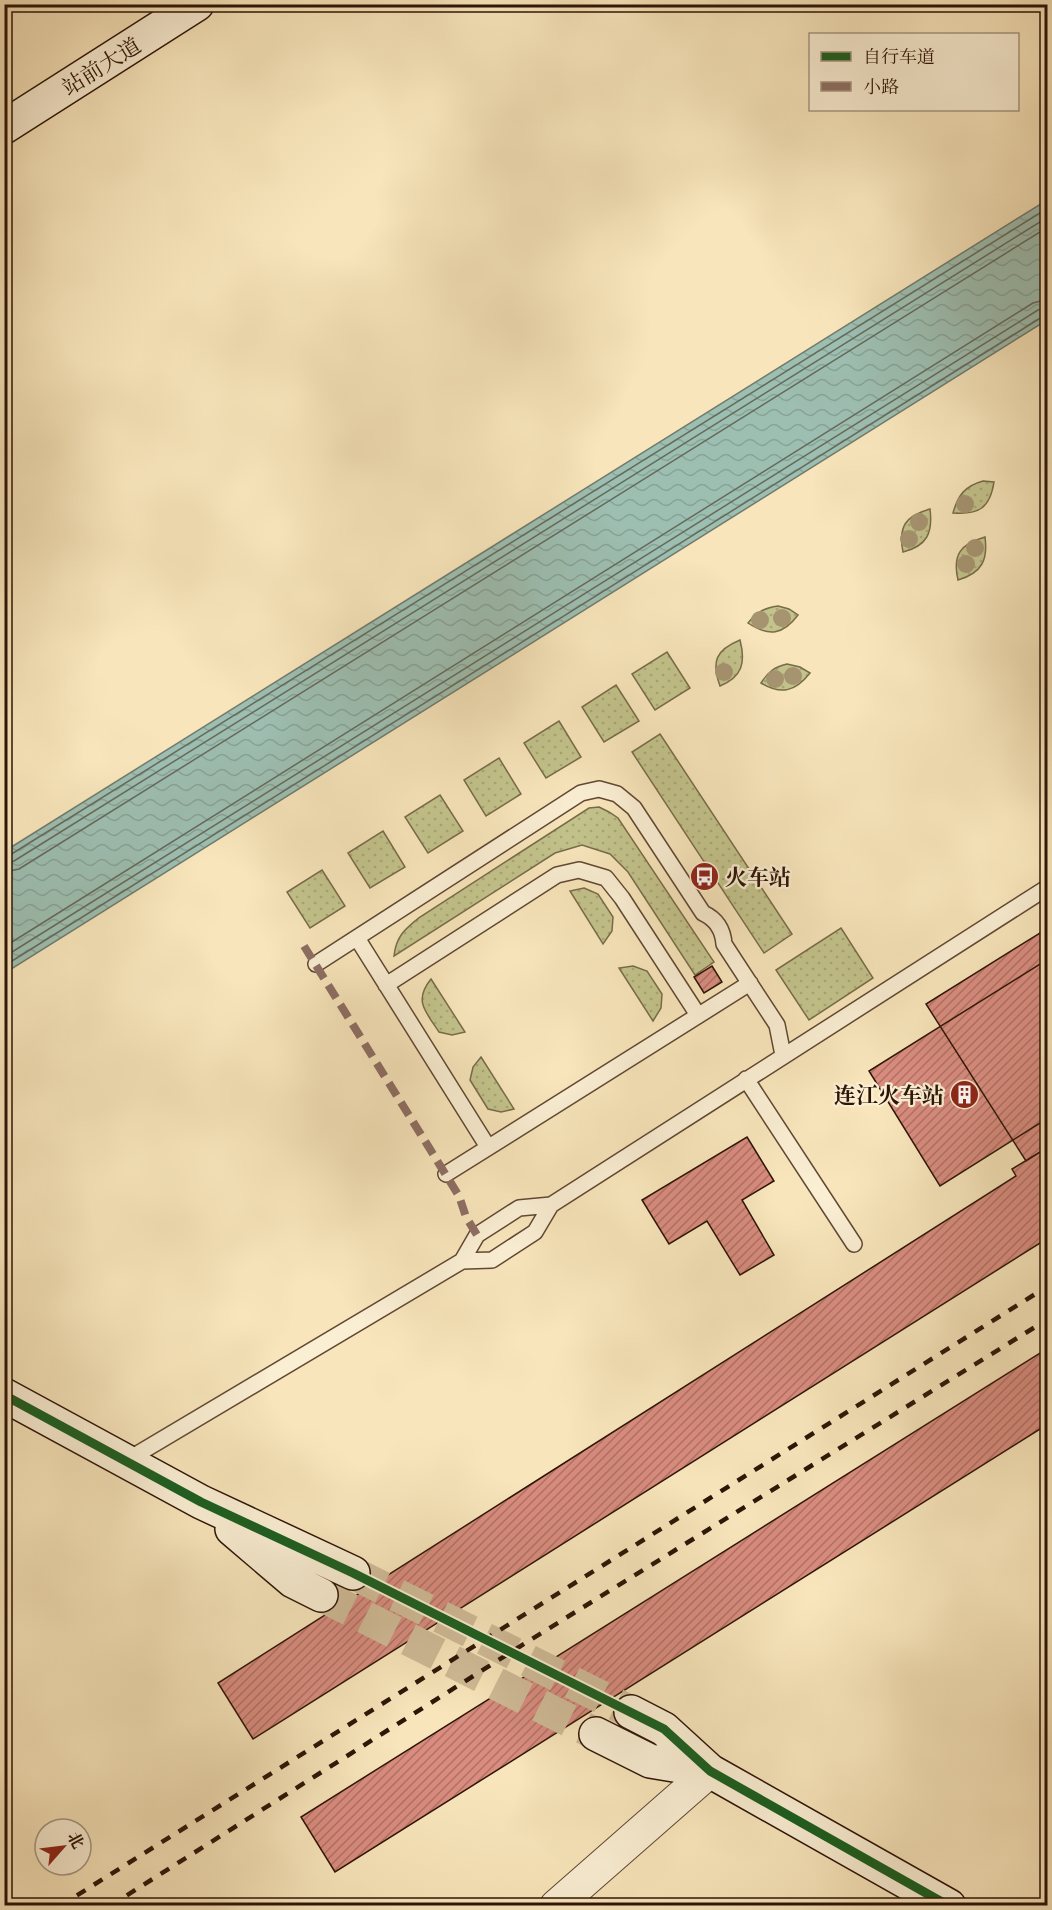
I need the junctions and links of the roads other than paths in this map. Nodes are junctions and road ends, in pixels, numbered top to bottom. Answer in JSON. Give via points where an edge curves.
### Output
{"nodes":[{"id":1,"x":197,"y":4,"type":"edge"},
{"id":2,"x":4,"y":127,"type":"edge"},
{"id":3,"x":1047,"y":887,"type":"edge"},
{"id":4,"x":357,"y":938,"type":"junction"},
{"id":5,"x":316,"y":964,"type":"dead end"},
{"id":6,"x":750,"y":983,"type":"junction"},
{"id":7,"x":386,"y":985,"type":"junction"},
{"id":8,"x":698,"y":1015,"type":"junction"},
{"id":9,"x":783,"y":1056,"type":"junction"},
{"id":10,"x":746,"y":1079,"type":"junction"},
{"id":11,"x":488,"y":1147,"type":"junction"},
{"id":12,"x":446,"y":1174,"type":"dead end"},
{"id":13,"x":551,"y":1205,"type":"junction"},
{"id":14,"x":854,"y":1244,"type":"dead end"},
{"id":15,"x":462,"y":1261,"type":"junction"},
{"id":16,"x":4,"y":1395,"type":"edge"},
{"id":17,"x":124,"y":1462,"type":"junction"},
{"id":18,"x":201,"y":1502,"type":"junction"},
{"id":19,"x":353,"y":1573,"type":"tunnel mouth"},
{"id":20,"x":321,"y":1595,"type":"tunnel mouth"},
{"id":21,"x":631,"y":1712,"type":"tunnel mouth"},
{"id":22,"x":596,"y":1734,"type":"tunnel mouth"},
{"id":23,"x":710,"y":1771,"type":"junction"},
{"id":24,"x":556,"y":1905,"type":"edge"},
{"id":25,"x":949,"y":1905,"type":"edge"}],
"edges":[{"from":1,"to":2,"type":"street","name":"站前大道"},
{"from":3,"to":9,"type":"lane"},
{"from":4,"to":5,"type":"lane"},
{"from":4,"to":6,"type":"lane","via":[[580,793],[599,789],[617,794],[634,808],[703,913],[713,917],[724,944]]},
{"from":4,"to":7,"type":"lane"},
{"from":6,"to":8,"type":"lane"},
{"from":6,"to":9,"type":"lane","via":[[777,1025]]},
{"from":7,"to":8,"type":"lane","via":[[557,875],[579,870],[606,878]]},
{"from":7,"to":11,"type":"lane"},
{"from":8,"to":11,"type":"lane"},
{"from":9,"to":10,"type":"lane"},
{"from":10,"to":13,"type":"lane"},
{"from":10,"to":14,"type":"lane"},
{"from":11,"to":12,"type":"lane"},
{"from":13,"to":15,"type":"lane","via":[[519,1208],[477,1234]]},
{"from":13,"to":15,"type":"lane","via":[[535,1232],[492,1260]]},
{"from":15,"to":17,"type":"lane"},
{"from":16,"to":17,"type":"street"},
{"from":17,"to":18,"type":"street"},
{"from":18,"to":19,"type":"street"},
{"from":18,"to":20,"type":"street","via":[[293,1581]]},
{"from":21,"to":23,"type":"street","via":[[664,1729]]},
{"from":22,"to":23,"type":"street","via":[[650,1761]]},
{"from":23,"to":24,"type":"street"},
{"from":23,"to":25,"type":"street"}]}
